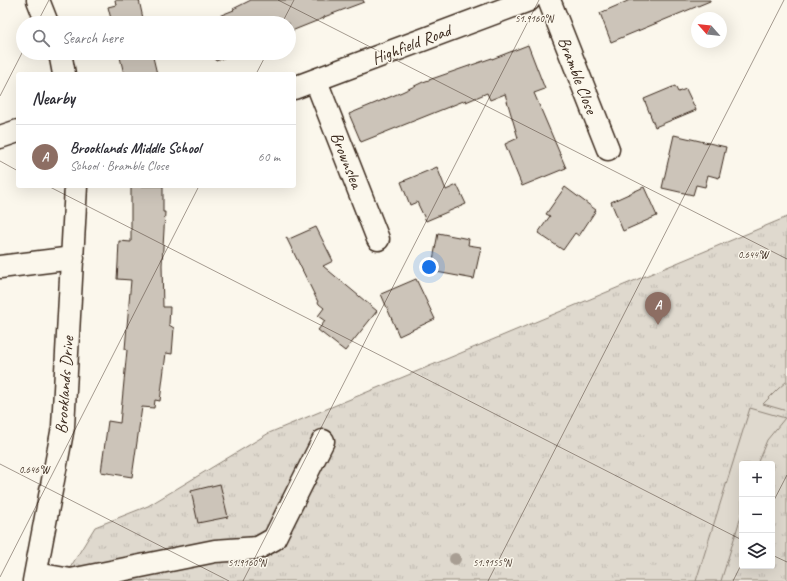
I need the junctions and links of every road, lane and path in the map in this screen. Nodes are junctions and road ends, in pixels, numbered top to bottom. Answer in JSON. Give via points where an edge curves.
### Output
{"nodes":[{"id":1,"x":38,"y":0,"type":"edge"},
{"id":2,"x":528,"y":0,"type":"edge"},
{"id":3,"x":549,"y":0,"type":"edge"},
{"id":4,"x":44,"y":16,"type":"edge"},
{"id":5,"x":61,"y":60,"type":"edge"},
{"id":6,"x":64,"y":72,"type":"edge"},
{"id":7,"x":316,"y":81,"type":"junction"},
{"id":8,"x":296,"y":87,"type":"edge"},
{"id":9,"x":16,"y":132,"type":"edge"},
{"id":10,"x":0,"y":137,"type":"edge"},
{"id":11,"x":608,"y":149,"type":"dead end"},
{"id":12,"x":76,"y":188,"type":"edge"},
{"id":13,"x":378,"y":239,"type":"dead end"},
{"id":14,"x":73,"y":258,"type":"junction"},
{"id":15,"x":0,"y":267,"type":"edge"},
{"id":16,"x":323,"y":441,"type":"dead end"},
{"id":17,"x":140,"y":573,"type":"edge"},
{"id":18,"x":35,"y":577,"type":"edge"},
{"id":19,"x":73,"y":580,"type":"edge"}],
"edges":[{"from":1,"to":4,"type":"street"},
{"from":2,"to":7,"type":"street","name":"Highfield Road"},
{"from":3,"to":11,"type":"street","name":"Bramble Close"},
{"from":5,"to":6,"type":"street"},
{"from":7,"to":8,"type":"street","name":"Highfield Road"},
{"from":7,"to":13,"type":"street","name":"Brownslea"},
{"from":9,"to":10,"type":"street"},
{"from":12,"to":14,"type":"street","name":"Brooklands Drive"},
{"from":14,"to":15,"type":"street"},
{"from":14,"to":18,"type":"street","name":"Brooklands Drive","via":[[63,427]]},
{"from":16,"to":17,"type":"street","via":[[274,539],[258,548],[215,551]]},
{"from":17,"to":19,"type":"street"},
{"from":18,"to":19,"type":"street"}]}
